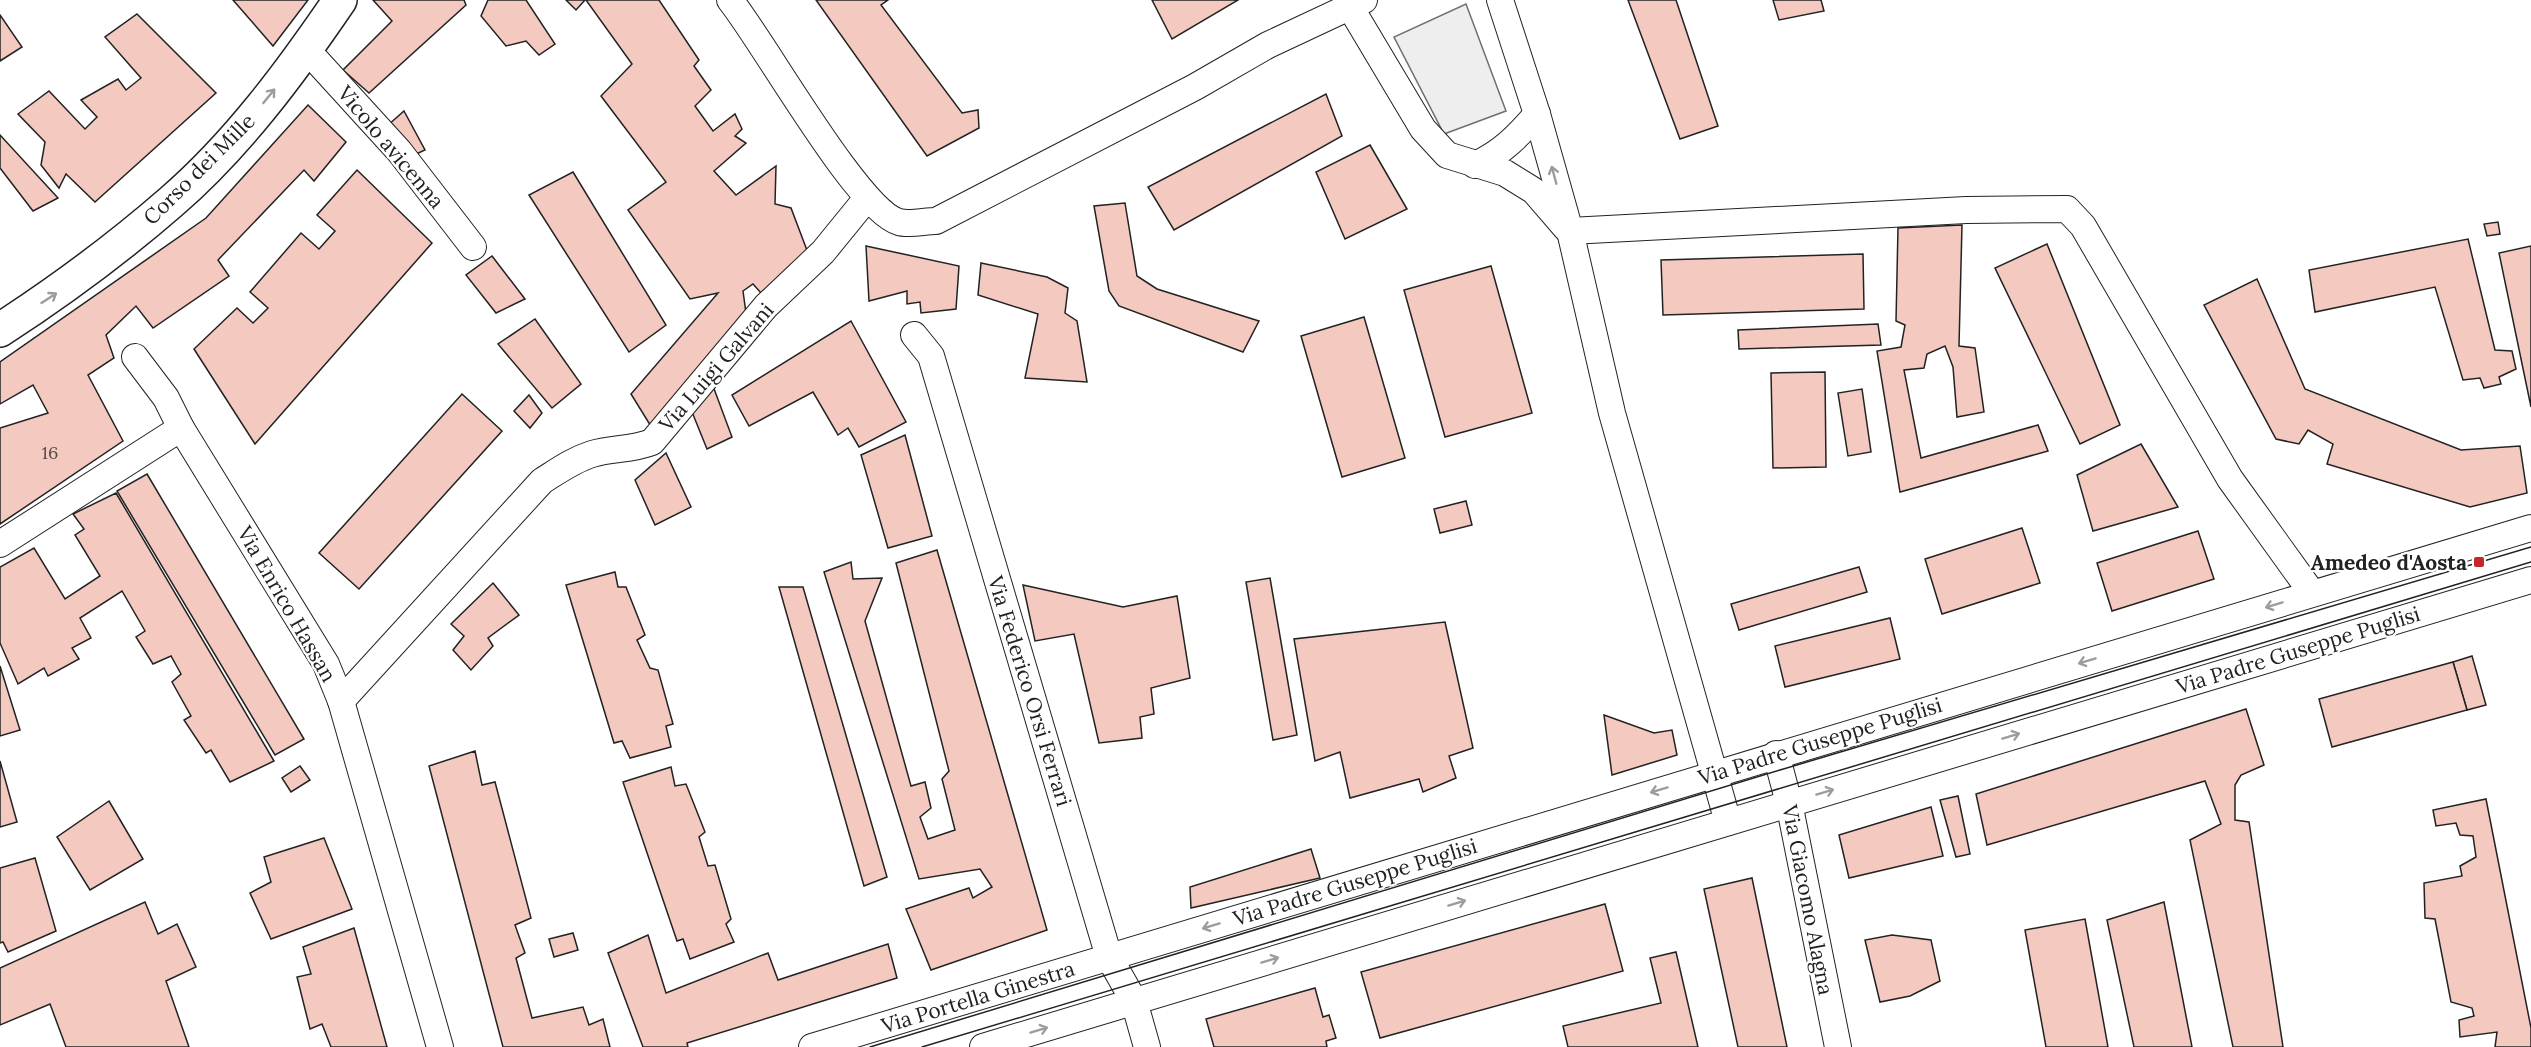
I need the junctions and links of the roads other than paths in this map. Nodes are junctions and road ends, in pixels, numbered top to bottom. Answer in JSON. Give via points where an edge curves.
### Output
{"nodes":[{"id":1,"x":340,"y":0,"type":"edge"},
{"id":2,"x":730,"y":0,"type":"edge"},
{"id":3,"x":1500,"y":0,"type":"edge"},
{"id":4,"x":1353,"y":2,"type":"edge"},
{"id":5,"x":306,"y":49,"type":"junction"},
{"id":6,"x":1537,"y":114,"type":"junction"},
{"id":7,"x":1475,"y":165,"type":"junction"},
{"id":8,"x":867,"y":198,"type":"junction"},
{"id":9,"x":1570,"y":231,"type":"junction"},
{"id":10,"x":473,"y":247,"type":"dead end"},
{"id":11,"x":0,"y":330,"type":"edge"},
{"id":12,"x":914,"y":335,"type":"dead end"},
{"id":13,"x":135,"y":357,"type":"dead end"},
{"id":14,"x":181,"y":428,"type":"junction"},
{"id":15,"x":2531,"y":528,"type":"edge"},
{"id":16,"x":0,"y":544,"type":"edge"},
{"id":17,"x":2531,"y":580,"type":"edge"},
{"id":18,"x":2312,"y":593,"type":"junction"},
{"id":19,"x":341,"y":702,"type":"junction"},
{"id":20,"x":1776,"y":754,"type":"junction"},
{"id":21,"x":1714,"y":773,"type":"junction"},
{"id":22,"x":1789,"y":803,"type":"junction"},
{"id":23,"x":1728,"y":822,"type":"junction"},
{"id":24,"x":1109,"y":957,"type":"junction"},
{"id":25,"x":1134,"y":1001,"type":"junction"},
{"id":26,"x":440,"y":1047,"type":"edge"},
{"id":27,"x":812,"y":1047,"type":"edge"},
{"id":28,"x":983,"y":1047,"type":"edge"},
{"id":29,"x":1147,"y":1047,"type":"edge"},
{"id":30,"x":1838,"y":1047,"type":"edge"}],
"edges":[{"from":1,"to":5,"type":"street","name":"Corso dei Mille"},
{"from":2,"to":8,"type":"street"},
{"from":3,"to":6,"type":"street"},
{"from":4,"to":7,"type":"street","via":[[1423,129],[1446,156]]},
{"from":4,"to":8,"type":"street","via":[[936,221],[899,222]]},
{"from":5,"to":10,"type":"street","name":"Vicolo avicenna","via":[[399,151]]},
{"from":11,"to":5,"type":"street","name":"Corso dei Mille","one_way":true,"via":[[65,288],[173,201],[236,137]]},
{"from":6,"to":7,"type":"street","via":[[1494,157]]},
{"from":9,"to":6,"type":"street","one_way":true},
{"from":7,"to":9,"type":"street","via":[[1505,173],[1534,191]]},
{"from":8,"to":19,"type":"street","name":"Via Luigi Galvani","via":[[823,252],[766,306],[652,442],[639,448],[593,453],[570,462],[542,481]]},
{"from":9,"to":18,"type":"street","via":[[1966,210],[2067,209],[2083,226],[2230,478]]},
{"from":9,"to":21,"type":"street","via":[[1612,413]]},
{"from":12,"to":24,"type":"street","name":"Via Federico Orsi Ferrari","via":[[931,356]]},
{"from":13,"to":14,"type":"street","name":"Via Enrico Hassan","via":[[166,398]]},
{"from":14,"to":16,"type":"street"},
{"from":14,"to":19,"type":"street","name":"Via Enrico Hassan","via":[[326,664]]},
{"from":15,"to":18,"type":"street","name":"Via Padre Guseppe Puglisi"},
{"from":22,"to":17,"type":"street","name":"Via Padre Guseppe Puglisi","one_way":true},
{"from":18,"to":20,"type":"street","name":"Via Padre Guseppe Puglisi","one_way":true},
{"from":19,"to":26,"type":"street","name":"Via Enrico Hassan"},
{"from":20,"to":21,"type":"street","name":"Via Padre Guseppe Puglisi"},
{"from":20,"to":22,"type":"street","name":"Via Giacomo Alagna"},
{"from":21,"to":23,"type":"street"},
{"from":21,"to":24,"type":"street","name":"Via Padre Guseppe Puglisi","one_way":true},
{"from":22,"to":23,"type":"street","name":"Via Padre Guseppe Puglisi"},
{"from":22,"to":30,"type":"street","name":"Via Giacomo Alagna"},
{"from":25,"to":23,"type":"street","name":"Via Padre Guseppe Puglisi","one_way":true},
{"from":24,"to":25,"type":"street","name":"Via Federico Orsi Ferrari"},
{"from":24,"to":27,"type":"street","name":"Via Portella Ginestra"},
{"from":28,"to":25,"type":"street","one_way":true},
{"from":25,"to":29,"type":"street","name":"Via Federico Orsi Ferrari"}]}
